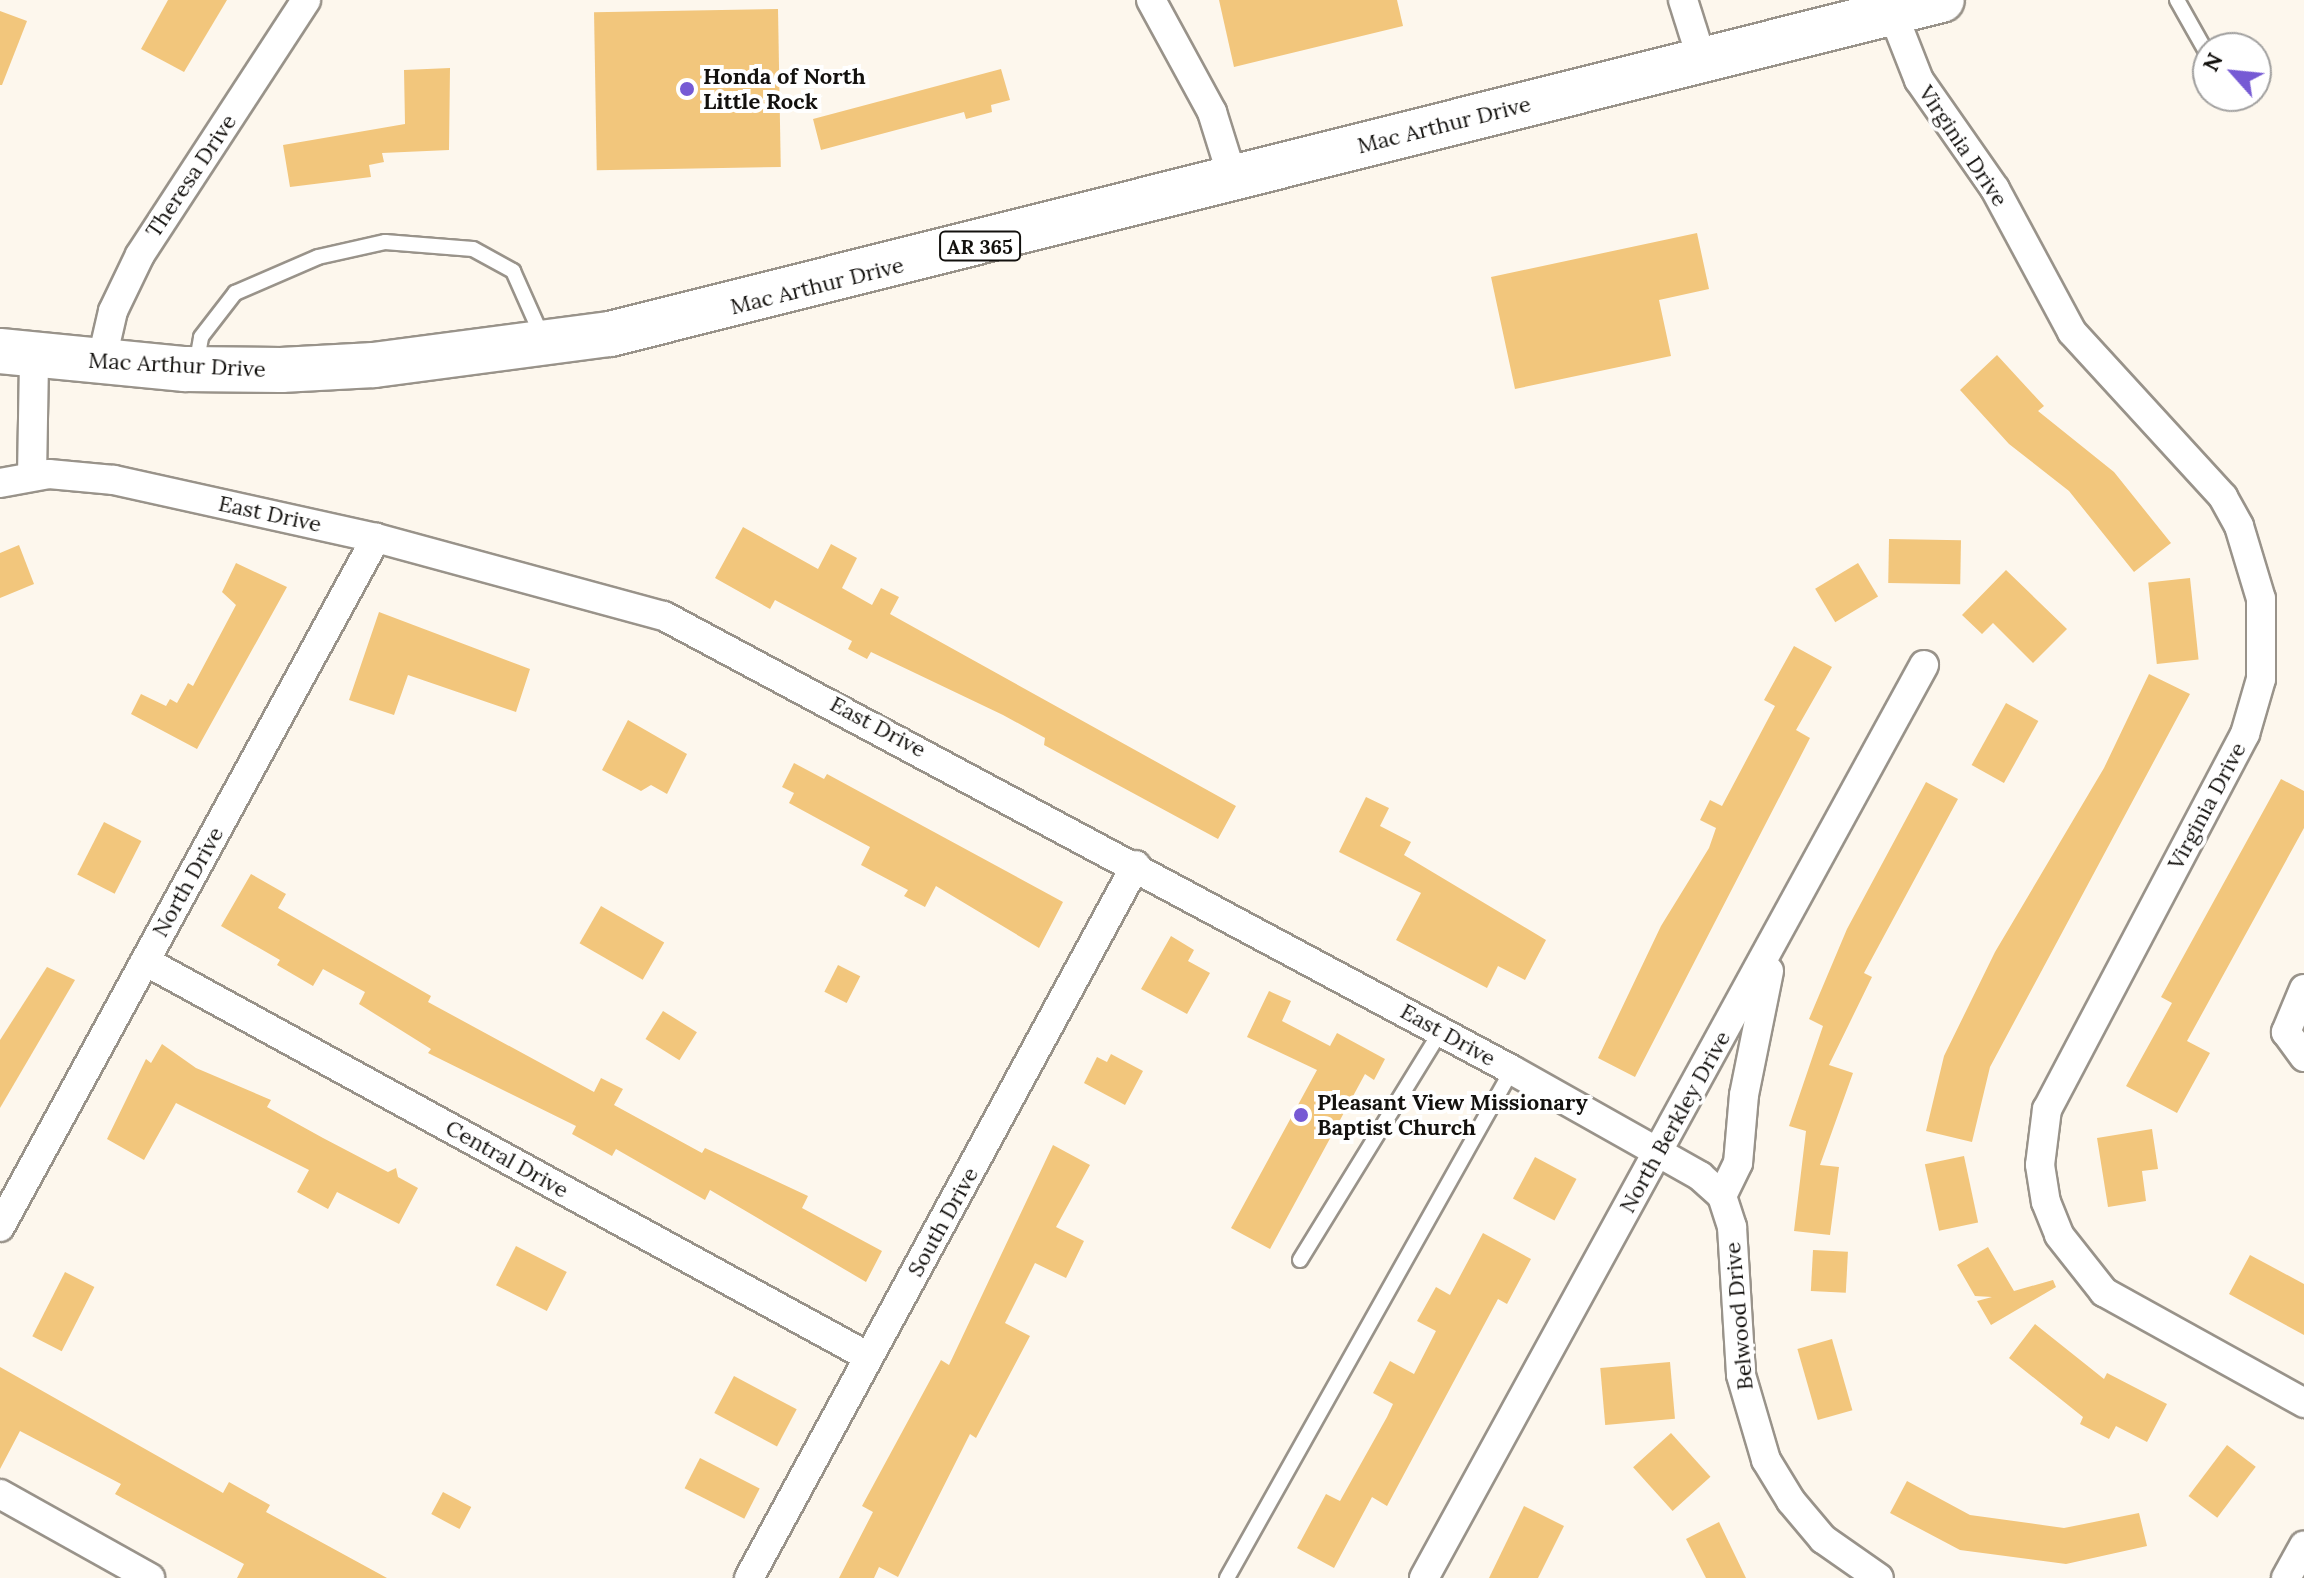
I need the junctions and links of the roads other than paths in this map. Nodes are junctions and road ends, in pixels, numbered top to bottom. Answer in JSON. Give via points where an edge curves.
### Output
{"nodes":[{"id":1,"x":306,"y":0,"type":"edge"},
{"id":2,"x":1151,"y":0,"type":"edge"},
{"id":3,"x":1683,"y":0,"type":"edge"},
{"id":4,"x":1942,"y":0,"type":"edge"},
{"id":5,"x":2177,"y":0,"type":"edge"},
{"id":6,"x":1893,"y":14,"type":"junction"},
{"id":7,"x":2195,"y":32,"type":"edge"},
{"id":8,"x":1702,"y":60,"type":"junction"},
{"id":9,"x":1233,"y":179,"type":"junction"},
{"id":10,"x":544,"y":344,"type":"junction"},
{"id":11,"x":17,"y":353,"type":"edge"},
{"id":12,"x":101,"y":363,"type":"junction"},
{"id":13,"x":196,"y":369,"type":"junction"},
{"id":14,"x":32,"y":476,"type":"junction"},
{"id":15,"x":0,"y":483,"type":"edge"},
{"id":16,"x":376,"y":538,"type":"junction"},
{"id":17,"x":1924,"y":665,"type":"dead end"},
{"id":18,"x":1136,"y":865,"type":"junction"},
{"id":19,"x":1778,"y":932,"type":"junction"},
{"id":20,"x":145,"y":961,"type":"junction"},
{"id":21,"x":2304,"y":989,"type":"edge"},
{"id":22,"x":1441,"y":1031,"type":"junction"},
{"id":23,"x":2304,"y":1057,"type":"edge"},
{"id":24,"x":1512,"y":1070,"type":"junction"},
{"id":25,"x":1659,"y":1153,"type":"junction"},
{"id":26,"x":1722,"y":1196,"type":"junction"},
{"id":27,"x":0,"y":1227,"type":"edge"},
{"id":28,"x":1300,"y":1260,"type":"dead end"},
{"id":29,"x":869,"y":1357,"type":"junction"},
{"id":30,"x":2304,"y":1403,"type":"edge"},
{"id":31,"x":0,"y":1494,"type":"edge"},
{"id":32,"x":2304,"y":1546,"type":"edge"},
{"id":33,"x":1865,"y":1575,"type":"edge"},
{"id":34,"x":150,"y":1578,"type":"edge"},
{"id":35,"x":749,"y":1578,"type":"edge"},
{"id":36,"x":1227,"y":1578,"type":"edge"},
{"id":37,"x":1424,"y":1578,"type":"edge"},
{"id":38,"x":2286,"y":1578,"type":"edge"}],
"edges":[{"from":1,"to":12,"type":"street","name":"Theresa Drive","via":[[140,255],[113,311]]},
{"from":2,"to":9,"type":"street","via":[[1212,112]]},
{"from":3,"to":8,"type":"street"},
{"from":4,"to":6,"type":"main road","name":"Mac Arthur Drive","number":"AR 365"},
{"from":5,"to":7,"type":"lane"},
{"from":6,"to":8,"type":"main road","name":"Mac Arthur Drive","number":"AR 365"},
{"from":6,"to":30,"type":"street","name":"Virginia Drive","via":[[1919,80],[1995,189],[2072,332],[2223,497],[2239,526],[2261,599],[2261,679],[2245,734],[2047,1109],[2040,1165],[2046,1202],[2059,1235],[2104,1292]]},
{"from":8,"to":9,"type":"main road","name":"Mac Arthur Drive","number":"AR 365"},
{"from":9,"to":10,"type":"main road","name":"Mac Arthur Drive","number":"AR 365","via":[[711,313]]},
{"from":10,"to":13,"type":"main road","name":"Mac Arthur Drive","number":"AR 365","via":[[374,365]]},
{"from":10,"to":13,"type":"lane","via":[[513,271],[473,249],[385,242],[318,257],[235,293],[201,337]]},
{"from":11,"to":12,"type":"main road","name":"Mac Arthur Drive","number":"AR 365"},
{"from":11,"to":14,"type":"street"},
{"from":12,"to":13,"type":"main road","name":"Mac Arthur Drive","number":"AR 365"},
{"from":14,"to":15,"type":"street","name":"East Drive"},
{"from":14,"to":16,"type":"street","name":"East Drive","via":[[114,480]]},
{"from":16,"to":18,"type":"street","name":"East Drive","via":[[664,616]]},
{"from":16,"to":20,"type":"street","name":"North Drive"},
{"from":17,"to":19,"type":"street","name":"North Berkley Drive"},
{"from":18,"to":22,"type":"street","name":"East Drive"},
{"from":18,"to":29,"type":"street","name":"South Drive"},
{"from":19,"to":25,"type":"street","name":"North Berkley Drive"},
{"from":19,"to":26,"type":"street","via":[[1755,1033],[1738,1163]]},
{"from":20,"to":27,"type":"street","name":"North Drive"},
{"from":20,"to":29,"type":"street","name":"Central Drive"},
{"from":21,"to":23,"type":"street","via":[[2286,1032]]},
{"from":22,"to":24,"type":"street","name":"East Drive"},
{"from":22,"to":28,"type":"lane"},
{"from":24,"to":25,"type":"street","name":"East Drive"},
{"from":24,"to":36,"type":"lane"},
{"from":25,"to":26,"type":"street"},
{"from":25,"to":37,"type":"street","name":"North Berkley Drive"},
{"from":26,"to":33,"type":"street","name":"Belwood Drive","via":[[1732,1227],[1738,1353],[1750,1419],[1791,1501]]},
{"from":29,"to":35,"type":"street","name":"South Drive"},
{"from":31,"to":34,"type":"street"},
{"from":32,"to":38,"type":"street"}]}
